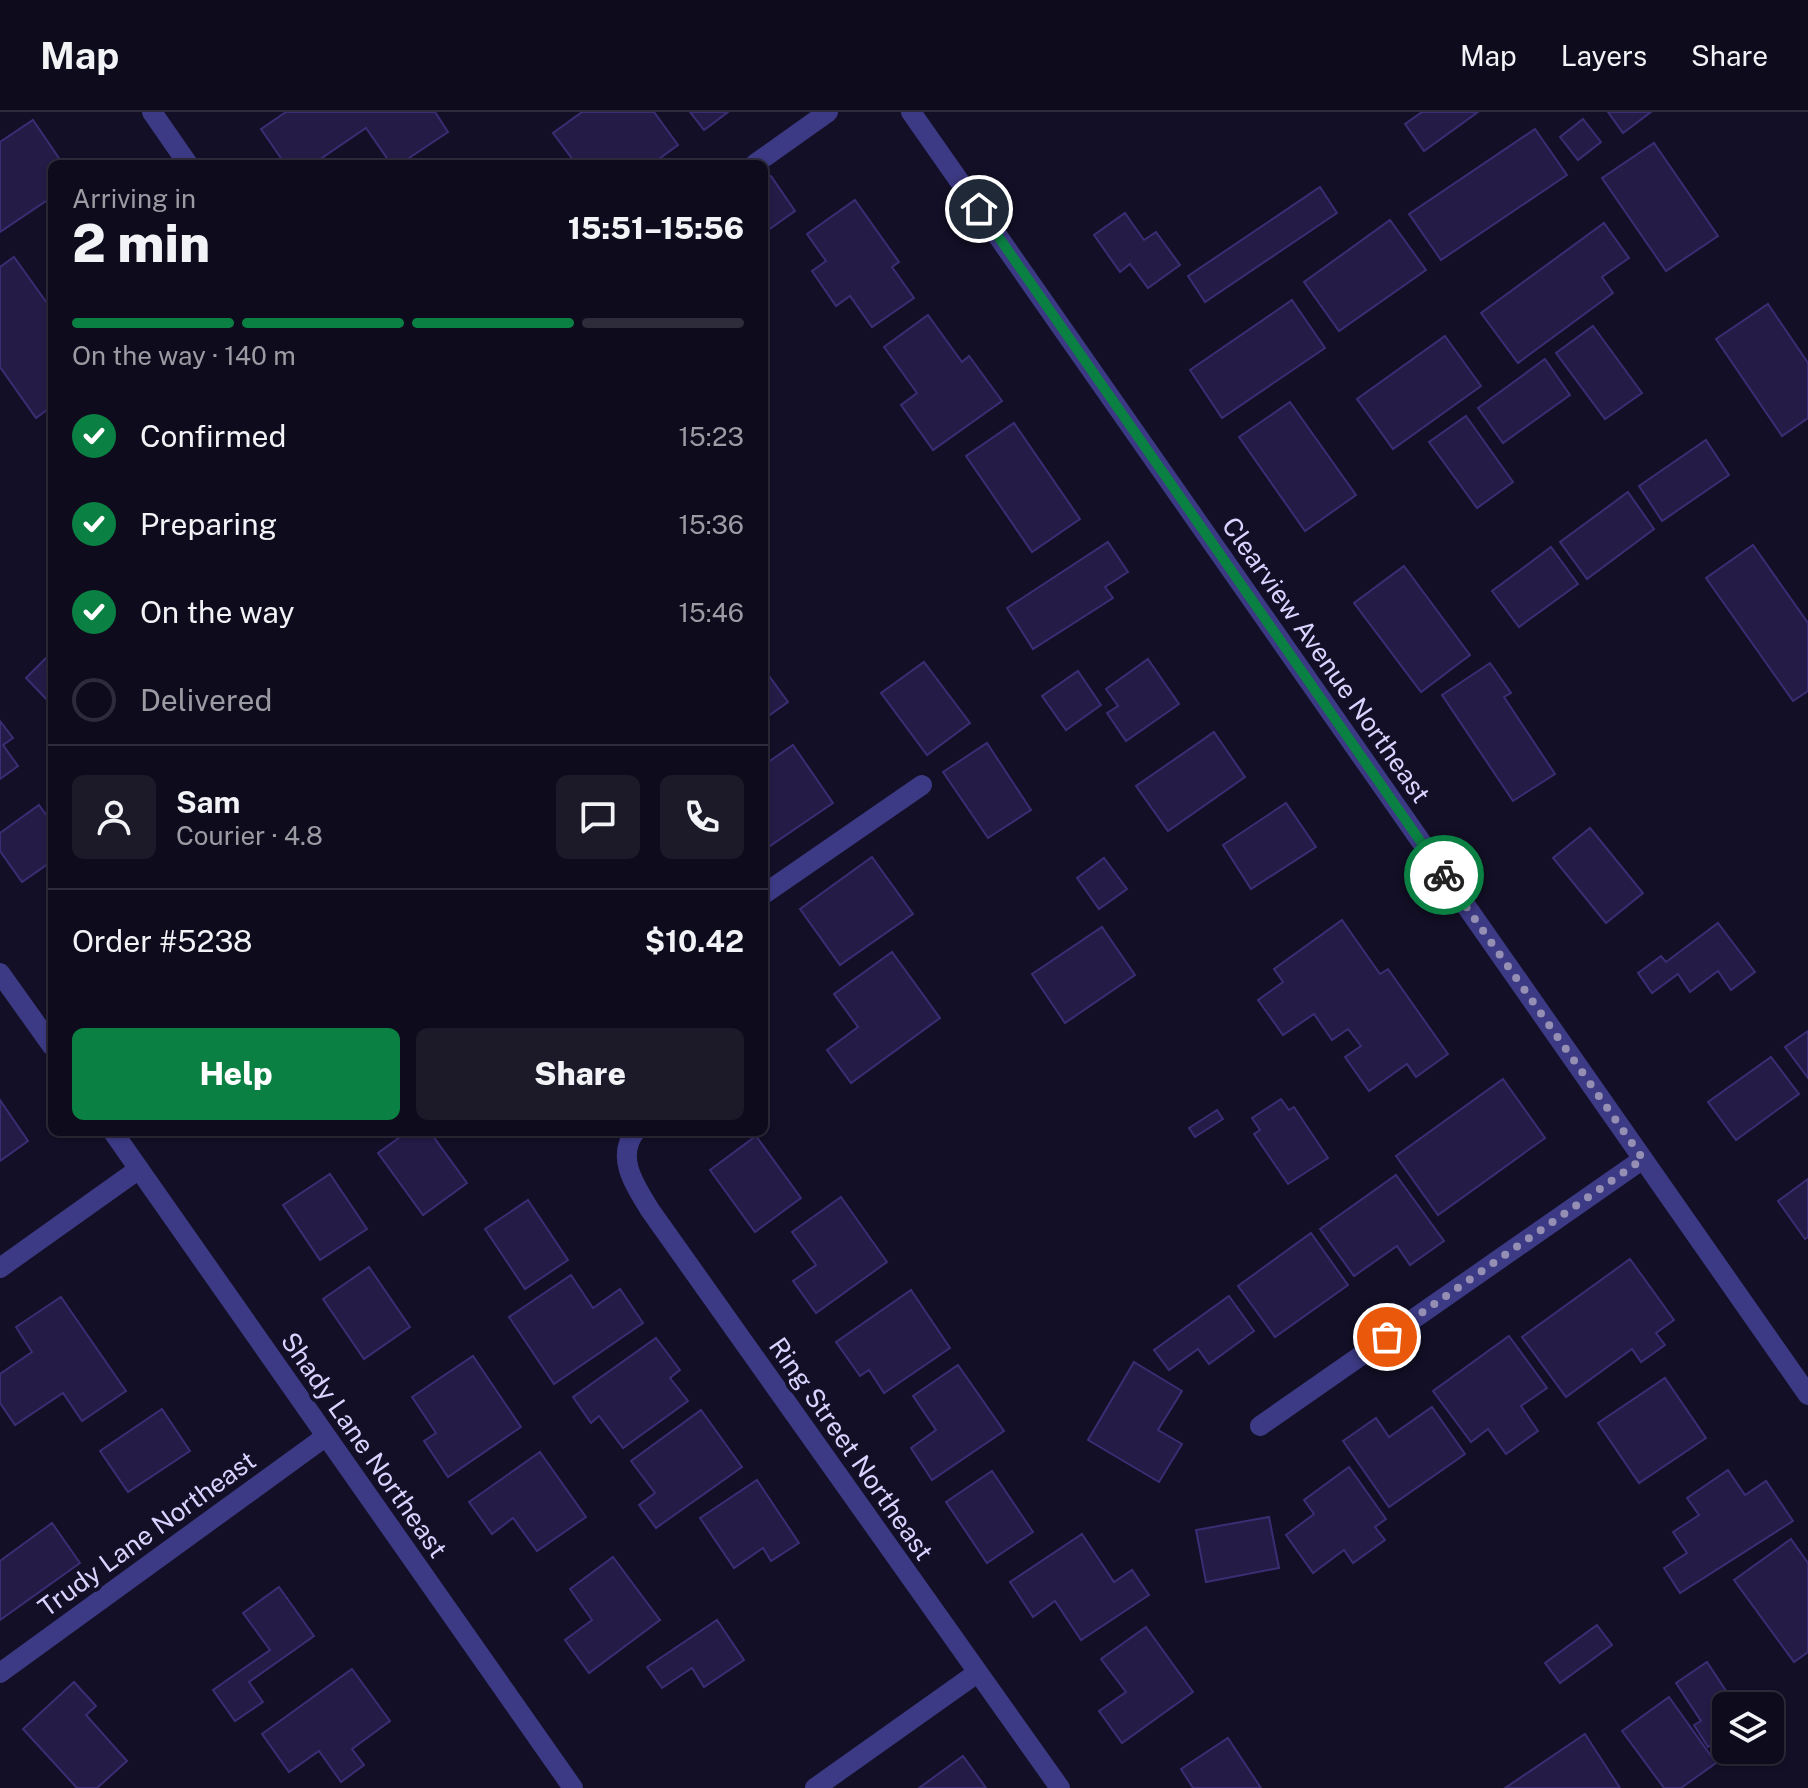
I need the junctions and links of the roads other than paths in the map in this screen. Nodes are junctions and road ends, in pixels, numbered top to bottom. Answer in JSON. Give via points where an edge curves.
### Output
{"nodes":[{"id":1,"x":152,"y":112,"type":"edge"},
{"id":2,"x":828,"y":112,"type":"edge"},
{"id":3,"x":911,"y":112,"type":"edge"},
{"id":4,"x":185,"y":160,"type":"edge"},
{"id":5,"x":761,"y":160,"type":"edge"},
{"id":6,"x":922,"y":785,"type":"dead end"},
{"id":7,"x":768,"y":891,"type":"edge"},
{"id":8,"x":0,"y":973,"type":"edge"},
{"id":9,"x":48,"y":1040,"type":"edge"},
{"id":10,"x":116,"y":1136,"type":"edge"},
{"id":11,"x":632,"y":1136,"type":"edge"},
{"id":12,"x":1643,"y":1159,"type":"junction"},
{"id":13,"x":139,"y":1169,"type":"junction"},
{"id":14,"x":0,"y":1268,"type":"edge"},
{"id":15,"x":1808,"y":1395,"type":"edge"},
{"id":16,"x":1260,"y":1426,"type":"dead end"},
{"id":17,"x":325,"y":1437,"type":"junction"},
{"id":18,"x":0,"y":1673,"type":"edge"},
{"id":19,"x":977,"y":1673,"type":"junction"},
{"id":20,"x":573,"y":1788,"type":"edge"},
{"id":21,"x":815,"y":1788,"type":"edge"},
{"id":22,"x":1060,"y":1788,"type":"edge"}],
"edges":[{"from":1,"to":4,"type":"street"},
{"from":2,"to":5,"type":"street"},
{"from":3,"to":12,"type":"street","name":"Clearview Avenue Northeast"},
{"from":6,"to":7,"type":"street"},
{"from":8,"to":9,"type":"street"},
{"from":10,"to":13,"type":"street","name":"Shady Lane Northeast"},
{"from":11,"to":19,"type":"street","name":"Ring Street Northeast","via":[[626,1157],[632,1180],[650,1210]]},
{"from":12,"to":15,"type":"street","name":"Clearview Avenue Northeast"},
{"from":12,"to":16,"type":"street"},
{"from":13,"to":14,"type":"street"},
{"from":13,"to":17,"type":"street","name":"Shady Lane Northeast"},
{"from":17,"to":18,"type":"street","name":"Trudy Lane Northeast"},
{"from":17,"to":20,"type":"street","name":"Shady Lane Northeast"},
{"from":19,"to":21,"type":"street"},
{"from":19,"to":22,"type":"street","name":"Ring Street Northeast"}]}
